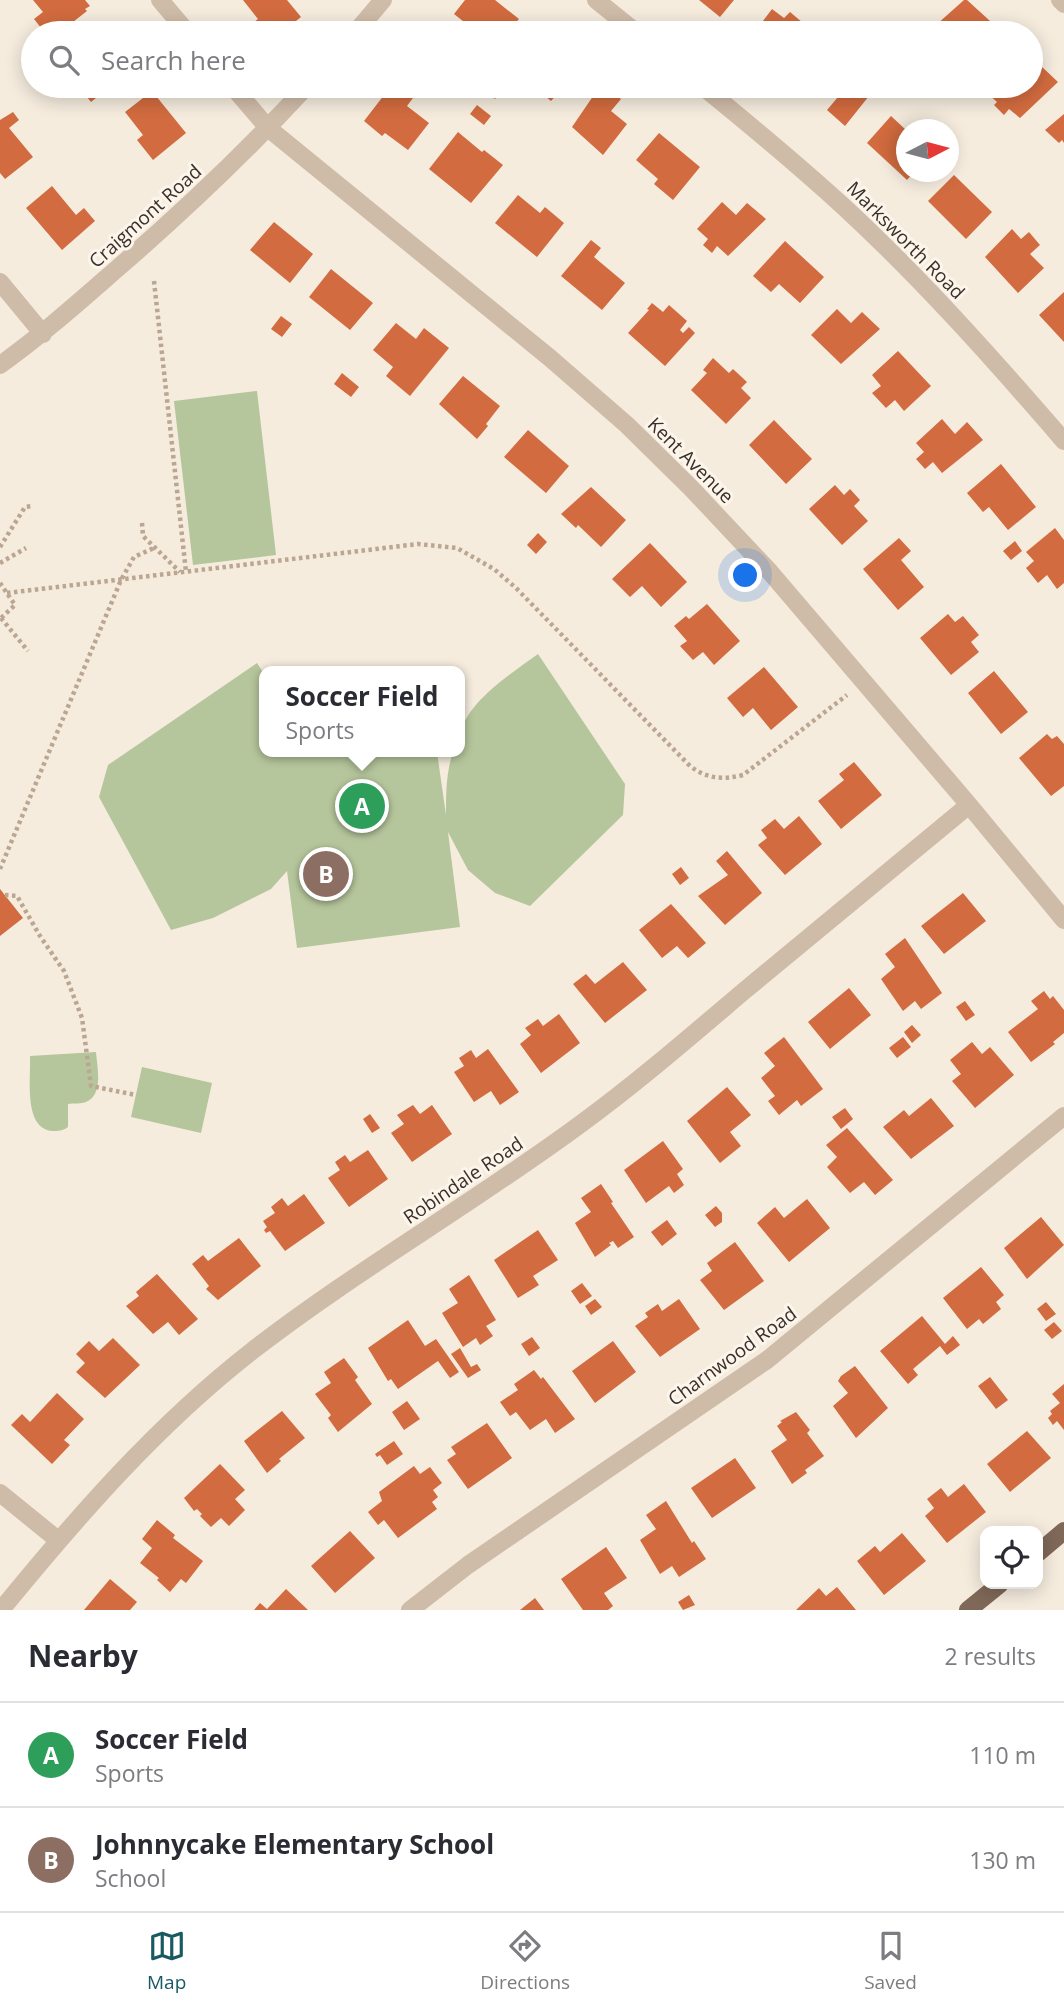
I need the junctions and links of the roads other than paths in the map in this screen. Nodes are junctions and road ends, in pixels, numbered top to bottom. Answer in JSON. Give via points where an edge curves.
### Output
{"nodes":[{"id":1,"x":160,"y":0,"type":"edge"},
{"id":2,"x":383,"y":0,"type":"edge"},
{"id":3,"x":596,"y":0,"type":"edge"},
{"id":4,"x":1060,"y":0,"type":"edge"},
{"id":5,"x":1064,"y":4,"type":"edge"},
{"id":6,"x":178,"y":21,"type":"edge"},
{"id":7,"x":365,"y":21,"type":"edge"},
{"id":8,"x":622,"y":21,"type":"edge"},
{"id":9,"x":242,"y":98,"type":"edge"},
{"id":10,"x":296,"y":98,"type":"edge"},
{"id":11,"x":716,"y":98,"type":"edge"},
{"id":12,"x":268,"y":128,"type":"junction"},
{"id":13,"x":0,"y":282,"type":"edge"},
{"id":14,"x":43,"y":334,"type":"junction"},
{"id":15,"x":0,"y":365,"type":"edge"},
{"id":16,"x":1064,"y":441,"type":"edge"},
{"id":17,"x":969,"y":804,"type":"junction"},
{"id":18,"x":1064,"y":920,"type":"edge"},
{"id":19,"x":1064,"y":1116,"type":"edge"},
{"id":20,"x":0,"y":1493,"type":"edge"},
{"id":21,"x":1064,"y":1531,"type":"edge"},
{"id":22,"x":58,"y":1540,"type":"junction"},
{"id":23,"x":1043,"y":1549,"type":"edge"},
{"id":24,"x":994,"y":1589,"type":"edge"},
{"id":25,"x":1,"y":1610,"type":"edge"},
{"id":26,"x":410,"y":1610,"type":"edge"},
{"id":27,"x":968,"y":1610,"type":"edge"}],
"edges":[{"from":1,"to":6,"type":"street"},
{"from":2,"to":7,"type":"street"},
{"from":3,"to":8,"type":"street"},
{"from":4,"to":5,"type":"street"},
{"from":9,"to":12,"type":"street","name":"Kent Avenue"},
{"from":10,"to":12,"type":"street","name":"Craigmont Road"},
{"from":11,"to":16,"type":"street","name":"Marksworth Road","via":[[844,207],[916,277]]},
{"from":12,"to":14,"type":"street","name":"Craigmont Road","via":[[205,191]]},
{"from":12,"to":17,"type":"street","name":"Kent Avenue","via":[[627,425],[770,572]]},
{"from":13,"to":14,"type":"street"},
{"from":14,"to":15,"type":"street","name":"Craigmont Road"},
{"from":17,"to":18,"type":"street","name":"Kent Avenue"},
{"from":17,"to":22,"type":"street","name":"Robindale Road","via":[[621,1094],[249,1353],[176,1416]]},
{"from":19,"to":26,"type":"street","name":"Charnwood Road","via":[[767,1360],[468,1565]]},
{"from":20,"to":22,"type":"street"},
{"from":21,"to":23,"type":"main road"},
{"from":22,"to":25,"type":"street","name":"Robindale Road"},
{"from":24,"to":27,"type":"main road"}]}
